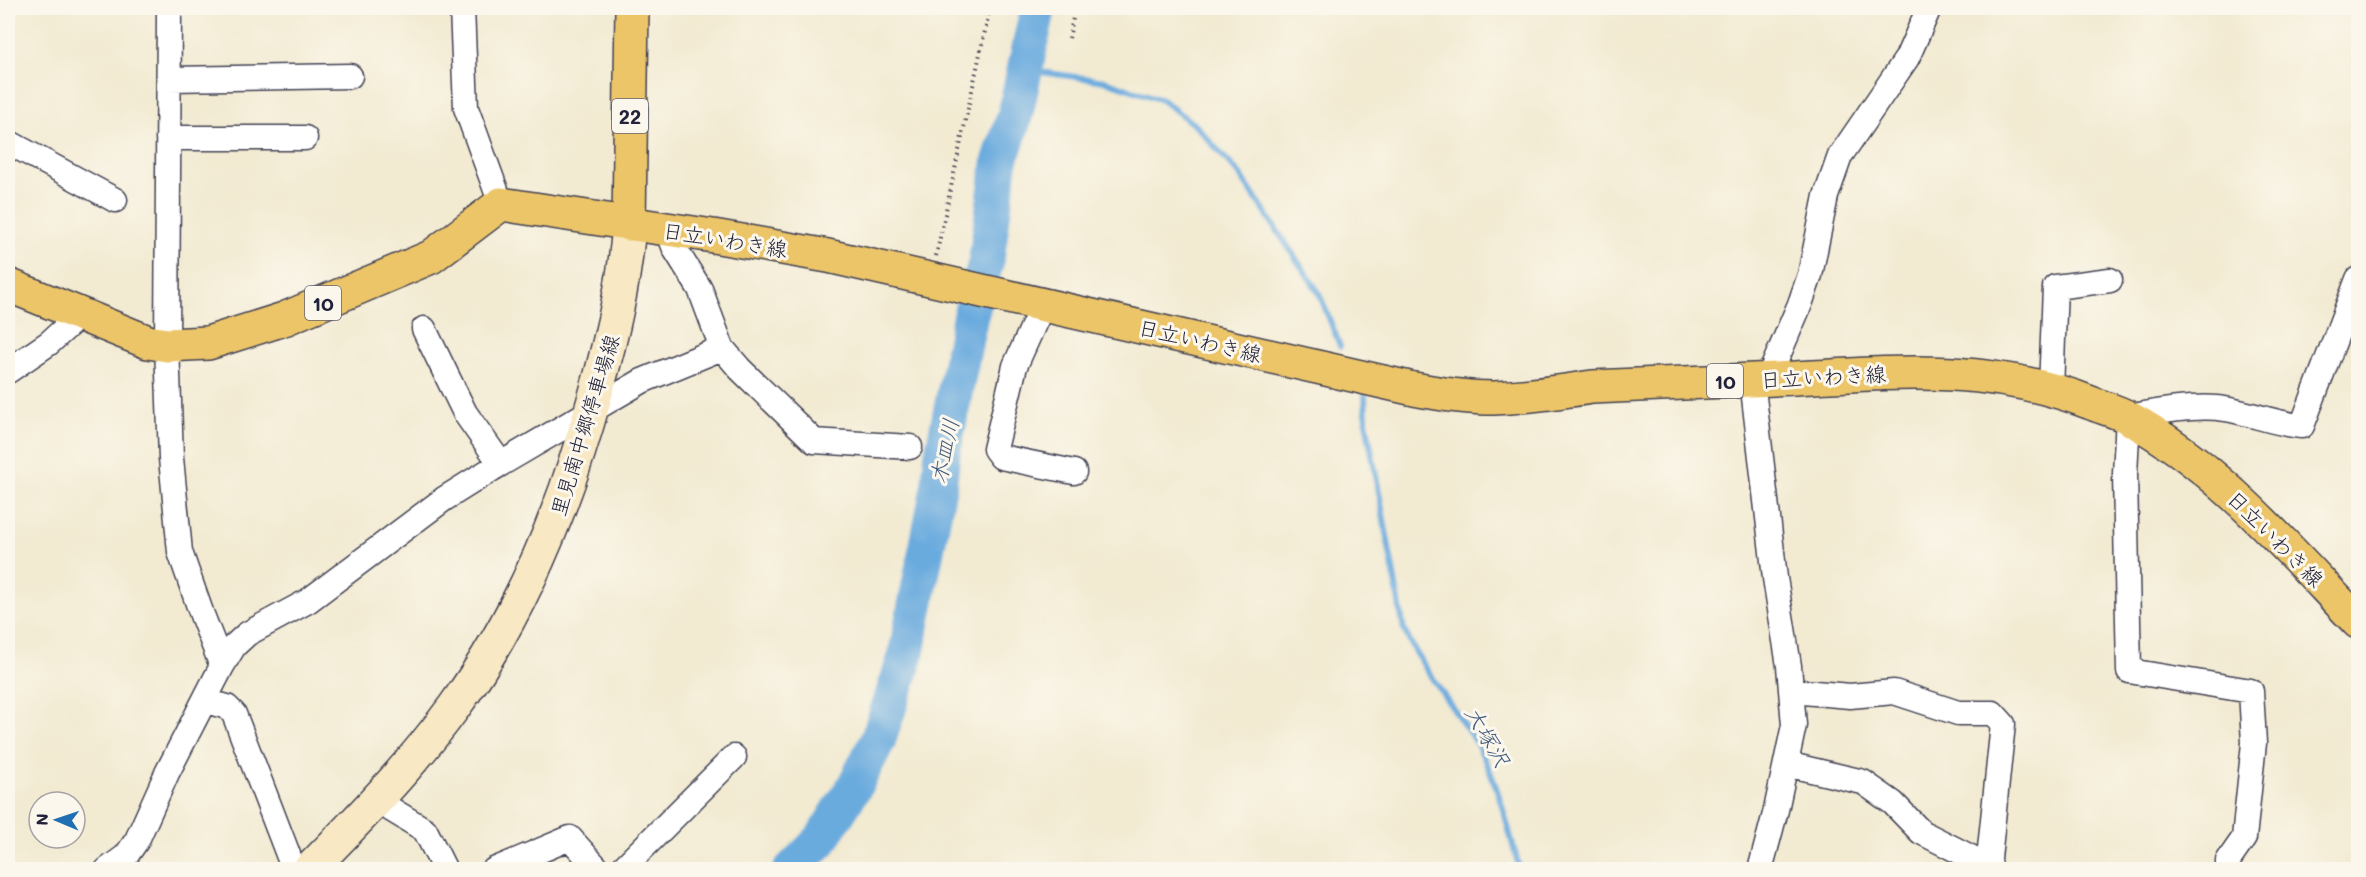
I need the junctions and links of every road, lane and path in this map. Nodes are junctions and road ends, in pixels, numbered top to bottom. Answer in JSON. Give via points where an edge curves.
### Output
{"nodes":[{"id":1,"x":169,"y":8,"type":"edge"},
{"id":2,"x":462,"y":8,"type":"edge"},
{"id":3,"x":632,"y":8,"type":"edge"},
{"id":4,"x":990,"y":8,"type":"edge"},
{"id":5,"x":1074,"y":8,"type":"edge"},
{"id":6,"x":1929,"y":8,"type":"edge"},
{"id":7,"x":1069,"y":39,"type":"dead end"},
{"id":8,"x":350,"y":76,"type":"dead end"},
{"id":9,"x":169,"y":79,"type":"junction"},
{"id":10,"x":168,"y":138,"type":"junction"},
{"id":11,"x":305,"y":138,"type":"dead end"},
{"id":12,"x":8,"y":142,"type":"edge"},
{"id":13,"x":115,"y":200,"type":"dead end"},
{"id":14,"x":501,"y":204,"type":"junction"},
{"id":15,"x":629,"y":224,"type":"junction"},
{"id":16,"x":667,"y":228,"type":"junction"},
{"id":17,"x":2358,"y":279,"type":"edge"},
{"id":18,"x":2110,"y":280,"type":"dead end"},
{"id":19,"x":938,"y":281,"type":"junction"},
{"id":20,"x":8,"y":285,"type":"edge"},
{"id":21,"x":1031,"y":301,"type":"junction"},
{"id":22,"x":81,"y":314,"type":"junction"},
{"id":23,"x":424,"y":329,"type":"dead end"},
{"id":24,"x":167,"y":345,"type":"junction"},
{"id":25,"x":722,"y":348,"type":"junction"},
{"id":26,"x":8,"y":371,"type":"edge"},
{"id":27,"x":1760,"y":379,"type":"junction"},
{"id":28,"x":2051,"y":389,"type":"junction"},
{"id":29,"x":591,"y":411,"type":"junction"},
{"id":30,"x":2128,"y":417,"type":"junction"},
{"id":31,"x":910,"y":447,"type":"dead end"},
{"id":32,"x":501,"y":464,"type":"junction"},
{"id":33,"x":1074,"y":472,"type":"dead end"},
{"id":34,"x":2358,"y":622,"type":"edge"},
{"id":35,"x":222,"y":666,"type":"junction"},
{"id":36,"x":1791,"y":691,"type":"junction"},
{"id":37,"x":206,"y":701,"type":"junction"},
{"id":38,"x":734,"y":757,"type":"dead end"},
{"id":39,"x":1786,"y":764,"type":"junction"},
{"id":40,"x":377,"y":801,"type":"junction"},
{"id":41,"x":1990,"y":868,"type":"edge"},
{"id":42,"x":107,"y":870,"type":"edge"},
{"id":43,"x":294,"y":870,"type":"edge"},
{"id":44,"x":309,"y":870,"type":"edge"},
{"id":45,"x":445,"y":870,"type":"edge"},
{"id":46,"x":494,"y":870,"type":"edge"},
{"id":47,"x":599,"y":870,"type":"edge"},
{"id":48,"x":621,"y":870,"type":"edge"},
{"id":49,"x":1760,"y":870,"type":"edge"},
{"id":50,"x":2228,"y":870,"type":"edge"}],
"edges":[{"from":1,"to":9,"type":"street"},
{"from":2,"to":14,"type":"street","via":[[466,108]]},
{"from":3,"to":15,"type":"main road","number":"22"},
{"from":4,"to":19,"type":"path"},
{"from":5,"to":7,"type":"path"},
{"from":6,"to":27,"type":"street","via":[[1907,58],[1840,156],[1826,196],[1800,304]]},
{"from":8,"to":9,"type":"street"},
{"from":9,"to":10,"type":"street"},
{"from":10,"to":11,"type":"street"},
{"from":10,"to":24,"type":"street"},
{"from":12,"to":13,"type":"street"},
{"from":14,"to":15,"type":"main road","name":"日立いわき線","number":"10"},
{"from":14,"to":24,"type":"main road","number":"10","via":[[431,257],[347,293],[235,336],[208,343]]},
{"from":15,"to":16,"type":"main road","name":"日立いわき線","number":"10"},
{"from":15,"to":29,"type":"main road","name":"里見南中郷停車場線","via":[[617,319]]},
{"from":16,"to":19,"type":"main road","name":"日立いわき線","number":"10","via":[[828,256]]},
{"from":16,"to":25,"type":"street","via":[[700,289]]},
{"from":17,"to":30,"type":"street","via":[[2302,426],[2224,408],[2167,410]]},
{"from":18,"to":28,"type":"street","via":[[2055,287]]},
{"from":19,"to":21,"type":"main road","name":"日立いわき線","number":"10"},
{"from":20,"to":22,"type":"main road","number":"10"},
{"from":21,"to":27,"type":"main road","name":"日立いわき線","number":"10","via":[[1453,396],[1492,398],[1592,387]]},
{"from":21,"to":33,"type":"street","via":[[995,448],[1001,457]]},
{"from":22,"to":24,"type":"main road","number":"10","via":[[148,342]]},
{"from":22,"to":26,"type":"street","via":[[49,343]]},
{"from":23,"to":32,"type":"street","via":[[465,412]]},
{"from":24,"to":35,"type":"street","via":[[171,458],[180,552]]},
{"from":25,"to":29,"type":"street","via":[[642,381]]},
{"from":25,"to":31,"type":"street","via":[[814,441]]},
{"from":27,"to":28,"type":"main road","name":"日立いわき線","number":"10","via":[[1917,371],[1996,378]]},
{"from":27,"to":36,"type":"street","via":[[1775,578]]},
{"from":28,"to":30,"type":"main road","name":"日立いわき線","number":"10"},
{"from":29,"to":32,"type":"street"},
{"from":29,"to":40,"type":"main road","name":"里見南中郷停車場線","via":[[575,468],[505,627],[454,707]]},
{"from":30,"to":34,"type":"main road","name":"日立いわき線","number":"10","via":[[2195,462],[2235,496]]},
{"from":30,"to":50,"type":"street","via":[[2125,474],[2129,670],[2251,691],[2254,743],[2244,838],[2228,861]]},
{"from":32,"to":35,"type":"street","via":[[444,499],[308,601],[247,634]]},
{"from":35,"to":37,"type":"street"},
{"from":36,"to":39,"type":"street","via":[[1794,725]]},
{"from":36,"to":41,"type":"street","via":[[1850,696],[1894,692],[1958,713],[1993,713],[2003,724]]},
{"from":37,"to":42,"type":"street","via":[[137,840],[126,856]]},
{"from":37,"to":43,"type":"street","via":[[227,707],[234,714]]},
{"from":38,"to":48,"type":"street"},
{"from":39,"to":41,"type":"street","via":[[1863,782],[1893,803],[1922,832]]},
{"from":39,"to":49,"type":"street"},
{"from":40,"to":44,"type":"main road","name":"里見南中郷停車場線"},
{"from":40,"to":45,"type":"street","via":[[425,830]]},
{"from":46,"to":47,"type":"street","via":[[570,838]]}]}
